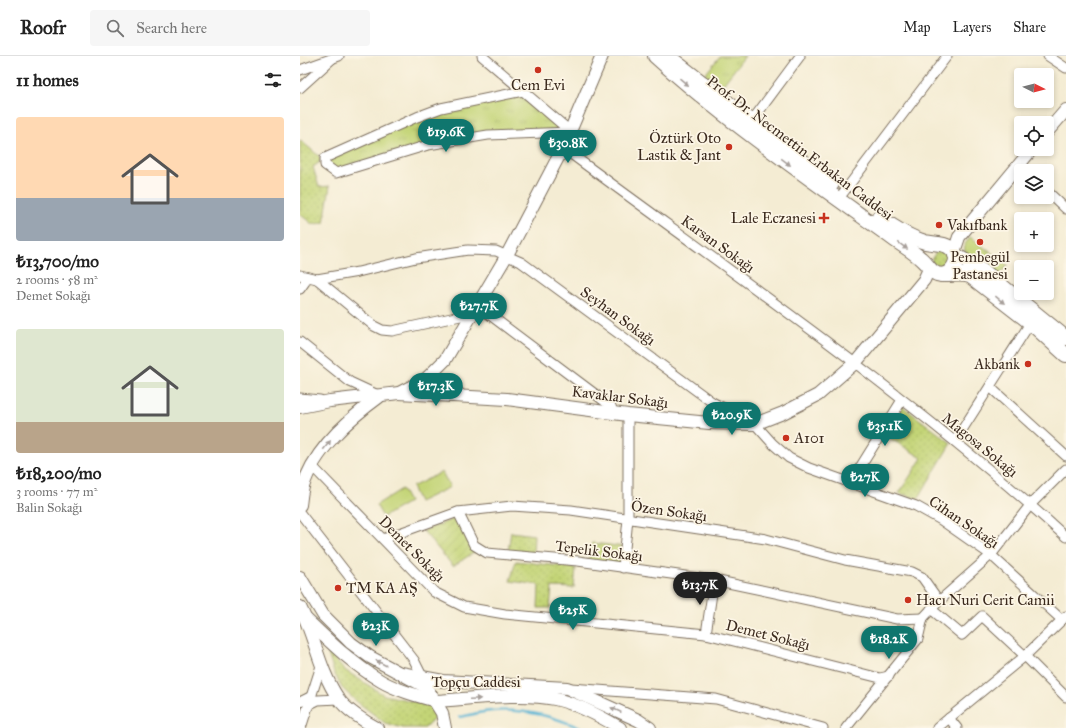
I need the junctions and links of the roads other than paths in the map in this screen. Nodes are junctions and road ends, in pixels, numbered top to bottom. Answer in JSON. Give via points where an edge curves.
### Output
{"nodes":[{"id":1,"x":482,"y":56,"type":"edge"},
{"id":2,"x":655,"y":56,"type":"edge"},
{"id":3,"x":668,"y":56,"type":"edge"},
{"id":4,"x":800,"y":56,"type":"edge"},
{"id":5,"x":947,"y":56,"type":"edge"},
{"id":6,"x":1048,"y":56,"type":"edge"},
{"id":7,"x":601,"y":57,"type":"edge"},
{"id":8,"x":336,"y":58,"type":"edge"},
{"id":9,"x":1066,"y":68,"type":"edge"},
{"id":10,"x":300,"y":70,"type":"edge"},
{"id":11,"x":300,"y":88,"type":"edge"},
{"id":12,"x":523,"y":91,"type":"junction"},
{"id":13,"x":1066,"y":110,"type":"edge"},
{"id":14,"x":751,"y":122,"type":"junction"},
{"id":15,"x":1054,"y":124,"type":"edge"},
{"id":16,"x":571,"y":132,"type":"junction"},
{"id":17,"x":563,"y":148,"type":"junction"},
{"id":18,"x":1014,"y":177,"type":"edge"},
{"id":19,"x":843,"y":193,"type":"junction"},
{"id":20,"x":1054,"y":198,"type":"edge"},
{"id":21,"x":1066,"y":209,"type":"edge"},
{"id":22,"x":949,"y":249,"type":"junction"},
{"id":23,"x":507,"y":255,"type":"junction"},
{"id":24,"x":932,"y":272,"type":"junction"},
{"id":25,"x":303,"y":276,"type":"edge"},
{"id":26,"x":317,"y":279,"type":"junction"},
{"id":27,"x":300,"y":289,"type":"edge"},
{"id":28,"x":476,"y":309,"type":"junction"},
{"id":29,"x":1032,"y":324,"type":"junction"},
{"id":30,"x":1066,"y":338,"type":"edge"},
{"id":31,"x":300,"y":342,"type":"edge"},
{"id":32,"x":1066,"y":354,"type":"edge"},
{"id":33,"x":445,"y":360,"type":"junction"},
{"id":34,"x":856,"y":362,"type":"junction"},
{"id":35,"x":426,"y":378,"type":"junction"},
{"id":36,"x":990,"y":388,"type":"junction"},
{"id":37,"x":441,"y":391,"type":"junction"},
{"id":38,"x":399,"y":393,"type":"junction"},
{"id":39,"x":380,"y":396,"type":"junction"},
{"id":40,"x":300,"y":398,"type":"edge"},
{"id":41,"x":902,"y":400,"type":"junction"},
{"id":42,"x":330,"y":401,"type":"junction"},
{"id":43,"x":712,"y":402,"type":"junction"},
{"id":44,"x":300,"y":407,"type":"edge"},
{"id":45,"x":613,"y":413,"type":"junction"},
{"id":46,"x":628,"y":415,"type":"junction"},
{"id":47,"x":709,"y":423,"type":"junction"},
{"id":48,"x":754,"y":424,"type":"junction"},
{"id":49,"x":955,"y":441,"type":"junction"},
{"id":50,"x":1066,"y":456,"type":"edge"},
{"id":51,"x":312,"y":466,"type":"junction"},
{"id":52,"x":1066,"y":469,"type":"edge"},
{"id":53,"x":851,"y":482,"type":"junction"},
{"id":54,"x":1031,"y":504,"type":"junction"},
{"id":55,"x":300,"y":505,"type":"edge"},
{"id":56,"x":458,"y":512,"type":"junction"},
{"id":57,"x":300,"y":513,"type":"edge"},
{"id":58,"x":628,"y":519,"type":"junction"},
{"id":59,"x":1066,"y":536,"type":"edge"},
{"id":60,"x":383,"y":539,"type":"junction"},
{"id":61,"x":991,"y":556,"type":"junction"},
{"id":62,"x":623,"y":568,"type":"junction"},
{"id":63,"x":300,"y":573,"type":"edge"},
{"id":64,"x":300,"y":577,"type":"edge"},
{"id":65,"x":714,"y":580,"type":"junction"},
{"id":66,"x":939,"y":601,"type":"junction"},
{"id":67,"x":931,"y":609,"type":"junction"},
{"id":68,"x":303,"y":613,"type":"edge"},
{"id":69,"x":923,"y":618,"type":"junction"},
{"id":70,"x":1064,"y":618,"type":"edge"},
{"id":71,"x":706,"y":634,"type":"junction"},
{"id":72,"x":1025,"y":656,"type":"junction"},
{"id":73,"x":321,"y":666,"type":"junction"},
{"id":74,"x":401,"y":673,"type":"junction"},
{"id":75,"x":889,"y":676,"type":"junction"},
{"id":76,"x":422,"y":678,"type":"junction"},
{"id":77,"x":568,"y":688,"type":"junction"},
{"id":78,"x":1066,"y":697,"type":"edge"},
{"id":79,"x":338,"y":699,"type":"junction"},
{"id":80,"x":311,"y":700,"type":"junction"},
{"id":81,"x":436,"y":701,"type":"junction"},
{"id":82,"x":300,"y":702,"type":"edge"},
{"id":83,"x":442,"y":713,"type":"junction"},
{"id":84,"x":949,"y":718,"type":"junction"},
{"id":85,"x":301,"y":728,"type":"edge"},
{"id":86,"x":377,"y":728,"type":"edge"},
{"id":87,"x":436,"y":728,"type":"edge"},
{"id":88,"x":445,"y":728,"type":"edge"},
{"id":89,"x":620,"y":728,"type":"edge"},
{"id":90,"x":650,"y":728,"type":"edge"},
{"id":91,"x":823,"y":728,"type":"edge"},
{"id":92,"x":846,"y":728,"type":"edge"},
{"id":93,"x":937,"y":728,"type":"edge"},
{"id":94,"x":957,"y":728,"type":"edge"}],
"edges":[{"from":1,"to":12,"type":"street"},
{"from":2,"to":24,"type":"main road","name":"Prof. Dr. Necmettin Erbakan Caddesi","one_way":true,"via":[[743,130]]},
{"from":3,"to":14,"type":"main road","name":"Prof. Dr. Necmettin Erbakan Caddesi"},
{"from":4,"to":14,"type":"street"},
{"from":5,"to":19,"type":"street"},
{"from":6,"to":9,"type":"street"},
{"from":7,"to":16,"type":"street"},
{"from":8,"to":10,"type":"street"},
{"from":8,"to":11,"type":"street"},
{"from":12,"to":16,"type":"street"},
{"from":12,"to":16,"type":"street","via":[[447,107],[417,117],[325,158],[325,165],[336,173],[428,145],[488,135]]},
{"from":13,"to":15,"type":"street"},
{"from":14,"to":19,"type":"main road","name":"Prof. Dr. Necmettin Erbakan Caddesi"},
{"from":16,"to":17,"type":"street"},
{"from":17,"to":23,"type":"street"},
{"from":17,"to":34,"type":"street","name":"Karsan Sokağı"},
{"from":18,"to":22,"type":"street"},
{"from":19,"to":22,"type":"main road","name":"Prof. Dr. Necmettin Erbakan Caddesi","via":[[894,227],[913,237]]},
{"from":20,"to":21,"type":"street"},
{"from":22,"to":24,"type":"main road","via":[[929,251]]},
{"from":22,"to":24,"type":"main road","via":[[954,268],[946,274]]},
{"from":22,"to":30,"type":"main road","name":"Prof. Dr. Necmettin Erbakan Caddesi","via":[[986,272]]},
{"from":23,"to":26,"type":"street","name":"Seyhan Sokağı","via":[[496,251],[468,250]]},
{"from":23,"to":28,"type":"street"},
{"from":23,"to":43,"type":"street","name":"Seyhan Sokağı","via":[[521,262]]},
{"from":24,"to":29,"type":"main road","one_way":true,"via":[[970,276]]},
{"from":24,"to":34,"type":"street","name":"Kavaklar Sokağı"},
{"from":25,"to":26,"type":"street"},
{"from":25,"to":27,"type":"street","via":[[305,282]]},
{"from":26,"to":28,"type":"street","via":[[382,330],[392,331]]},
{"from":28,"to":33,"type":"street"},
{"from":28,"to":45,"type":"street","via":[[611,406]]},
{"from":29,"to":32,"type":"main road"},
{"from":29,"to":36,"type":"street"},
{"from":31,"to":39,"type":"street","via":[[350,382]]},
{"from":33,"to":35,"type":"street"},
{"from":33,"to":37,"type":"street"},
{"from":34,"to":41,"type":"street","name":"Magosa Sokağı"},
{"from":34,"to":48,"type":"street","name":"Kavaklar Sokağı","via":[[818,395]]},
{"from":35,"to":37,"type":"street","name":"Kavaklar Sokağı"},
{"from":35,"to":38,"type":"street","via":[[416,386]]},
{"from":36,"to":49,"type":"street"},
{"from":36,"to":50,"type":"street"},
{"from":37,"to":38,"type":"street"},
{"from":37,"to":45,"type":"street","name":"Kavaklar Sokağı"},
{"from":38,"to":39,"type":"street"},
{"from":39,"to":42,"type":"street"},
{"from":51,"to":39,"type":"street","one_way":true,"via":[[337,432]]},
{"from":40,"to":42,"type":"street"},
{"from":41,"to":49,"type":"street","name":"Magosa Sokağı"},
{"from":41,"to":53,"type":"street"},
{"from":42,"to":44,"type":"street"},
{"from":43,"to":47,"type":"street","via":[[713,415]]},
{"from":43,"to":48,"type":"street","name":"Seyhan Sokağı"},
{"from":45,"to":46,"type":"street","name":"Kavaklar Sokağı"},
{"from":46,"to":47,"type":"street","name":"Kavaklar Sokağı"},
{"from":46,"to":58,"type":"street"},
{"from":47,"to":48,"type":"street","name":"Kavaklar Sokağı"},
{"from":48,"to":53,"type":"street","name":"Cihan Sokağı","via":[[789,458],[809,468]]},
{"from":49,"to":54,"type":"street","name":"Magosa Sokağı"},
{"from":51,"to":55,"type":"street","via":[[303,487]]},
{"from":51,"to":60,"type":"street","name":"Demet Sokağı"},
{"from":52,"to":54,"type":"street"},
{"from":53,"to":61,"type":"street","name":"Cihan Sokağı","via":[[916,506],[942,520]]},
{"from":54,"to":59,"type":"street","name":"Magosa Sokağı"},
{"from":54,"to":61,"type":"street"},
{"from":56,"to":58,"type":"street","name":"Özen Sokağı","via":[[512,506],[571,510]]},
{"from":56,"to":60,"type":"street","name":"Özen Sokağı"},
{"from":56,"to":62,"type":"street","name":"Tepelik Sokağı","via":[[474,545],[487,553]]},
{"from":57,"to":76,"type":"street","via":[[414,660]]},
{"from":58,"to":62,"type":"street"},
{"from":58,"to":66,"type":"street","name":"Özen Sokağı","via":[[766,539],[845,560],[912,572],[922,577]]},
{"from":60,"to":71,"type":"street","name":"Demet Sokağı","via":[[434,592],[464,608]]},
{"from":61,"to":66,"type":"street"},
{"from":61,"to":70,"type":"street","name":"Cihan Sokağı"},
{"from":62,"to":65,"type":"street","name":"Tepelik Sokağı"},
{"from":63,"to":64,"type":"street"},
{"from":74,"to":64,"type":"street","one_way":true,"via":[[370,657],[351,643],[323,615]]},
{"from":65,"to":69,"type":"street","name":"Tepelik Sokağı","via":[[897,619]]},
{"from":65,"to":71,"type":"street"},
{"from":66,"to":67,"type":"street"},
{"from":67,"to":69,"type":"street"},
{"from":67,"to":72,"type":"street","via":[[962,635],[982,616]]},
{"from":68,"to":73,"type":"street"},
{"from":68,"to":81,"type":"street","name":"Topçu Caddesi","via":[[343,654],[382,682]]},
{"from":69,"to":75,"type":"street","via":[[918,639]]},
{"from":70,"to":72,"type":"street"},
{"from":71,"to":75,"type":"street","name":"Demet Sokağı","via":[[880,678]]},
{"from":72,"to":78,"type":"street"},
{"from":72,"to":84,"type":"street"},
{"from":73,"to":79,"type":"street"},
{"from":73,"to":80,"type":"street"},
{"from":74,"to":76,"type":"street","name":"Topçu Caddesi"},
{"from":74,"to":81,"type":"street","via":[[426,687]]},
{"from":75,"to":92,"type":"street"},
{"from":76,"to":77,"type":"street","name":"Topçu Caddesi"},
{"from":90,"to":77,"type":"street","name":"Topçu Caddesi","one_way":true},
{"from":77,"to":91,"type":"street","via":[[716,699]]},
{"from":79,"to":80,"type":"street"},
{"from":79,"to":86,"type":"street"},
{"from":80,"to":82,"type":"street"},
{"from":80,"to":85,"type":"street"},
{"from":81,"to":83,"type":"street"},
{"from":81,"to":89,"type":"street","name":"Topçu Caddesi","one_way":true,"via":[[521,697],[555,699],[599,715]]},
{"from":83,"to":87,"type":"street"},
{"from":83,"to":88,"type":"street"},
{"from":84,"to":93,"type":"street"},
{"from":84,"to":94,"type":"street"}]}
